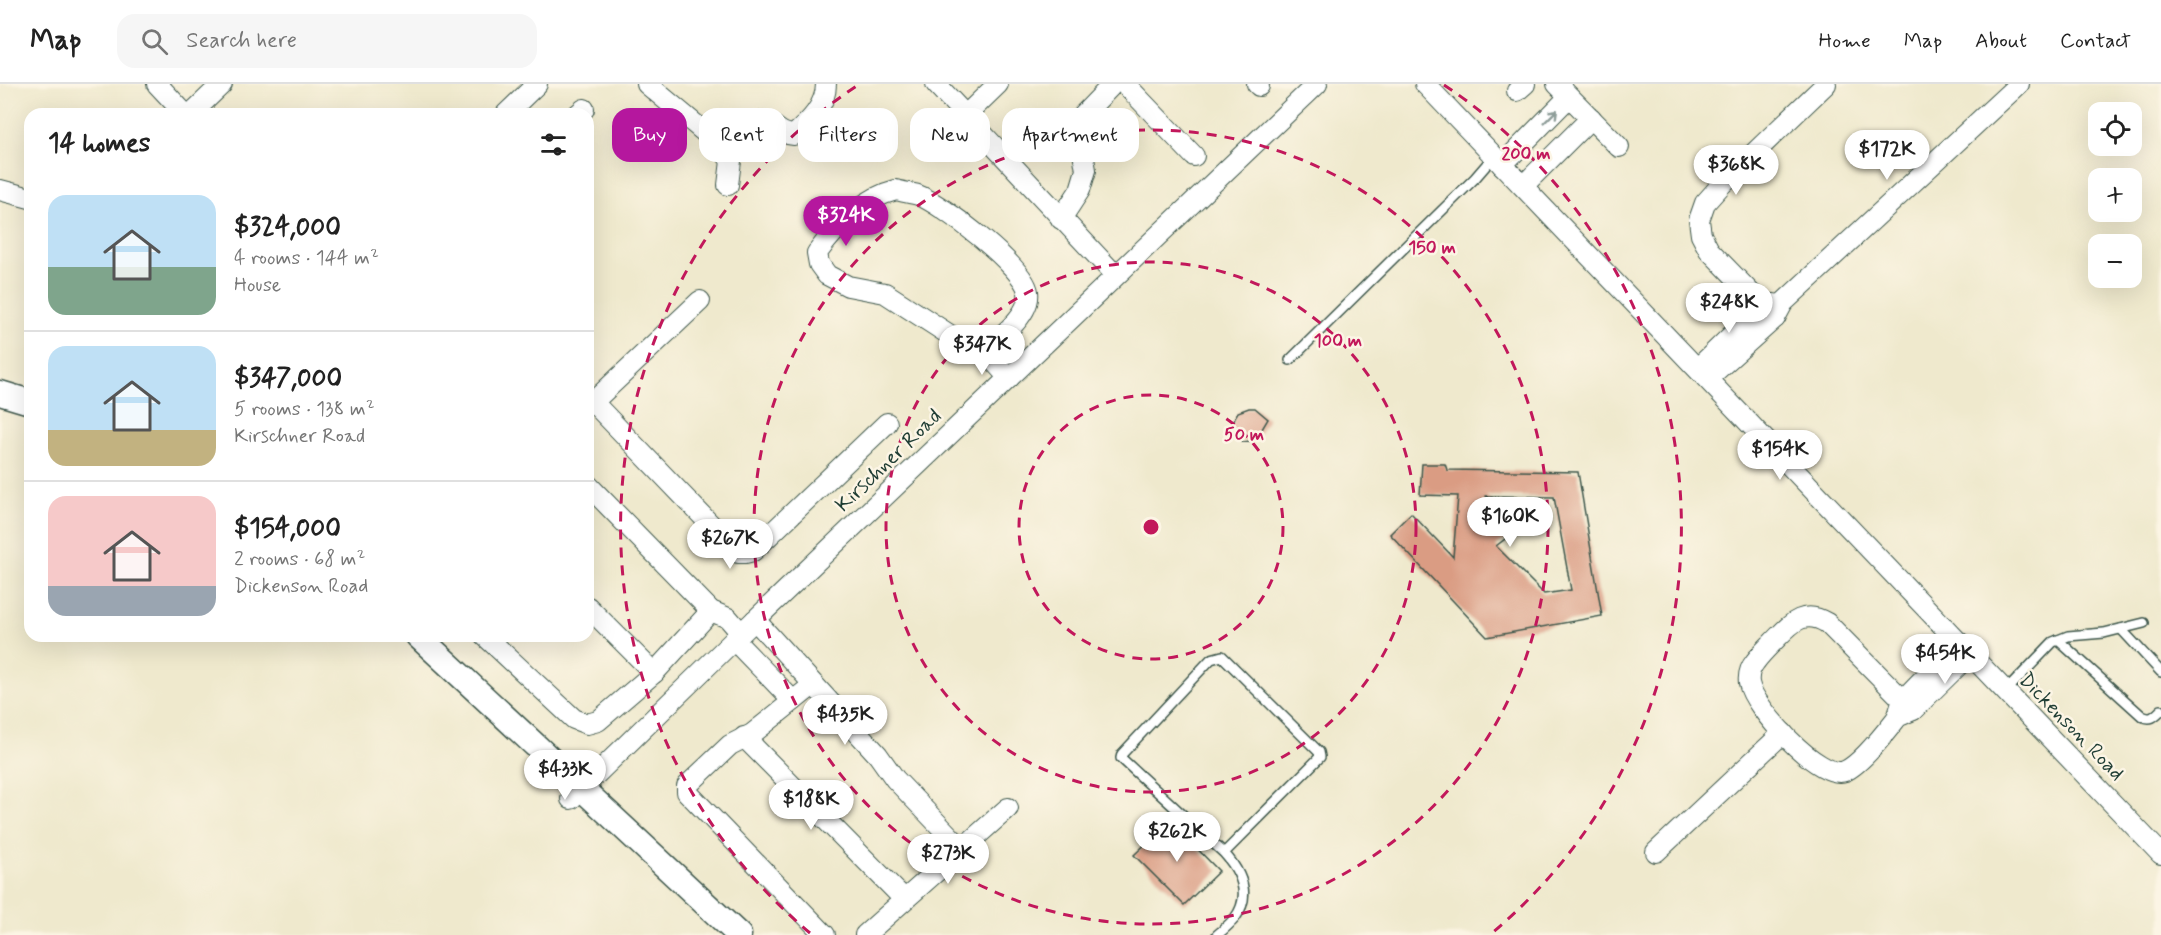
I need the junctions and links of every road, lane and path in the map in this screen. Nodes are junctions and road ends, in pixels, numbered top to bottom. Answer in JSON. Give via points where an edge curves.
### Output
{"nodes":[{"id":1,"x":157,"y":84,"type":"edge"},
{"id":2,"x":222,"y":84,"type":"edge"},
{"id":3,"x":537,"y":84,"type":"edge"},
{"id":4,"x":647,"y":84,"type":"edge"},
{"id":5,"x":826,"y":84,"type":"edge"},
{"id":6,"x":936,"y":84,"type":"edge"},
{"id":7,"x":998,"y":84,"type":"edge"},
{"id":8,"x":1113,"y":84,"type":"edge"},
{"id":9,"x":1125,"y":84,"type":"edge"},
{"id":10,"x":1317,"y":84,"type":"edge"},
{"id":11,"x":1425,"y":84,"type":"edge"},
{"id":12,"x":1826,"y":84,"type":"edge"},
{"id":13,"x":2019,"y":84,"type":"edge"},
{"id":14,"x":1563,"y":91,"type":"edge"},
{"id":15,"x":179,"y":108,"type":"edge"},
{"id":16,"x":197,"y":108,"type":"edge"},
{"id":17,"x":512,"y":108,"type":"edge"},
{"id":18,"x":958,"y":108,"type":"edge"},
{"id":19,"x":973,"y":108,"type":"edge"},
{"id":20,"x":1591,"y":118,"type":"junction"},
{"id":21,"x":699,"y":127,"type":"edge"},
{"id":22,"x":786,"y":135,"type":"edge"},
{"id":23,"x":990,"y":143,"type":"edge"},
{"id":24,"x":1620,"y":147,"type":"dead end"},
{"id":25,"x":1194,"y":156,"type":"dead end"},
{"id":26,"x":1498,"y":161,"type":"junction"},
{"id":27,"x":731,"y":162,"type":"edge"},
{"id":28,"x":728,"y":185,"type":"dead end"},
{"id":29,"x":1523,"y":186,"type":"junction"},
{"id":30,"x":0,"y":190,"type":"edge"},
{"id":31,"x":24,"y":196,"type":"edge"},
{"id":32,"x":1061,"y":219,"type":"junction"},
{"id":33,"x":1115,"y":275,"type":"junction"},
{"id":34,"x":700,"y":301,"type":"dead end"},
{"id":35,"x":1773,"y":309,"type":"junction"},
{"id":36,"x":982,"y":348,"type":"junction"},
{"id":37,"x":1290,"y":360,"type":"dead end"},
{"id":38,"x":1703,"y":373,"type":"junction"},
{"id":39,"x":1009,"y":378,"type":"junction"},
{"id":40,"x":0,"y":393,"type":"edge"},
{"id":41,"x":594,"y":396,"type":"edge"},
{"id":42,"x":24,"y":400,"type":"edge"},
{"id":43,"x":594,"y":404,"type":"edge"},
{"id":44,"x":0,"y":407,"type":"edge"},
{"id":45,"x":24,"y":414,"type":"edge"},
{"id":46,"x":888,"y":423,"type":"dead end"},
{"id":47,"x":594,"y":491,"type":"edge"},
{"id":48,"x":711,"y":611,"type":"junction"},
{"id":49,"x":594,"y":613,"type":"edge"},
{"id":50,"x":2144,"y":623,"type":"dead end"},
{"id":51,"x":2121,"y":629,"type":"junction"},
{"id":52,"x":743,"y":631,"type":"junction"},
{"id":53,"x":2058,"y":640,"type":"junction"},
{"id":54,"x":409,"y":642,"type":"edge"},
{"id":55,"x":424,"y":642,"type":"edge"},
{"id":56,"x":491,"y":642,"type":"edge"},
{"id":57,"x":1965,"y":648,"type":"junction"},
{"id":58,"x":2161,"y":672,"type":"edge"},
{"id":59,"x":654,"y":673,"type":"junction"},
{"id":60,"x":813,"y":685,"type":"junction"},
{"id":61,"x":2006,"y":691,"type":"junction"},
{"id":62,"x":793,"y":701,"type":"junction"},
{"id":63,"x":1904,"y":709,"type":"junction"},
{"id":64,"x":2161,"y":710,"type":"edge"},
{"id":65,"x":1783,"y":733,"type":"junction"},
{"id":66,"x":744,"y":737,"type":"junction"},
{"id":67,"x":576,"y":793,"type":"junction"},
{"id":68,"x":1008,"y":808,"type":"dead end"},
{"id":69,"x":961,"y":848,"type":"junction"},
{"id":70,"x":1656,"y":852,"type":"dead end"},
{"id":71,"x":1224,"y":853,"type":"junction"},
{"id":72,"x":2161,"y":855,"type":"edge"},
{"id":73,"x":904,"y":899,"type":"junction"},
{"id":74,"x":717,"y":935,"type":"edge"},
{"id":75,"x":739,"y":935,"type":"edge"},
{"id":76,"x":825,"y":935,"type":"edge"},
{"id":77,"x":865,"y":935,"type":"edge"},
{"id":78,"x":1217,"y":935,"type":"edge"}],
"edges":[{"from":1,"to":15,"type":"street"},
{"from":2,"to":16,"type":"street"},
{"from":3,"to":17,"type":"street"},
{"from":4,"to":21,"type":"street"},
{"from":5,"to":22,"type":"street","via":[[821,106],[805,126],[794,135]]},
{"from":6,"to":18,"type":"street"},
{"from":7,"to":19,"type":"street"},
{"from":8,"to":32,"type":"street","via":[[1083,115],[1079,130],[1086,170],[1080,190]]},
{"from":9,"to":25,"type":"street"},
{"from":10,"to":33,"type":"street","name":"Kirschner Road"},
{"from":11,"to":26,"type":"street","name":"Dickenson Road"},
{"from":12,"to":35,"type":"street","via":[[1723,183],[1705,203],[1700,220],[1701,235],[1709,250]]},
{"from":13,"to":35,"type":"street"},
{"from":14,"to":20,"type":"street"},
{"from":26,"to":14,"type":"street","one_way":true},
{"from":20,"to":24,"type":"street"},
{"from":20,"to":29,"type":"street"},
{"from":23,"to":32,"type":"street"},
{"from":26,"to":29,"type":"street","name":"Dickenson Road"},
{"from":26,"to":37,"type":"lane","via":[[1475,178]]},
{"from":27,"to":28,"type":"street"},
{"from":29,"to":38,"type":"street","name":"Dickenson Road"},
{"from":30,"to":31,"type":"street"},
{"from":32,"to":33,"type":"street"},
{"from":33,"to":39,"type":"street","name":"Kirschner Road"},
{"from":34,"to":41,"type":"street"},
{"from":35,"to":38,"type":"street"},
{"from":36,"to":36,"type":"street","via":[[970,348],[885,293],[848,286],[827,275],[817,253],[849,218],[881,194],[896,190],[919,195],[945,209],[996,250],[1023,278],[1029,292],[1017,320],[998,340]]},
{"from":36,"to":39,"type":"street"},
{"from":38,"to":57,"type":"street","name":"Dickenson Road"},
{"from":39,"to":52,"type":"street","name":"Kirschner Road"},
{"from":40,"to":42,"type":"street"},
{"from":43,"to":46,"type":"street","via":[[738,553],[753,551]]},
{"from":44,"to":45,"type":"street"},
{"from":47,"to":48,"type":"street"},
{"from":48,"to":52,"type":"street","via":[[728,618]]},
{"from":48,"to":59,"type":"street"},
{"from":49,"to":59,"type":"street"},
{"from":50,"to":51,"type":"lane"},
{"from":51,"to":53,"type":"lane"},
{"from":51,"to":58,"type":"lane"},
{"from":52,"to":60,"type":"street"},
{"from":52,"to":62,"type":"street"},
{"from":52,"to":67,"type":"street","name":"Kirschner Road"},
{"from":53,"to":61,"type":"lane"},
{"from":53,"to":64,"type":"lane","via":[[2142,716],[2153,718]]},
{"from":54,"to":67,"type":"street"},
{"from":55,"to":67,"type":"street"},
{"from":56,"to":59,"type":"street","via":[[574,719],[587,724],[598,721]]},
{"from":57,"to":61,"type":"street","name":"Dickenson Road"},
{"from":57,"to":63,"type":"street"},
{"from":60,"to":62,"type":"street"},
{"from":60,"to":69,"type":"street"},
{"from":61,"to":72,"type":"street","name":"Dickenson Road"},
{"from":62,"to":66,"type":"street"},
{"from":63,"to":65,"type":"street","via":[[1858,763],[1842,772],[1823,767]]},
{"from":63,"to":65,"type":"street","via":[[1827,623],[1819,618],[1801,618],[1755,661],[1749,674],[1758,703]]},
{"from":65,"to":70,"type":"street"},
{"from":66,"to":73,"type":"street"},
{"from":66,"to":76,"type":"street","via":[[692,781],[687,792]]},
{"from":67,"to":74,"type":"street","via":[[660,885]]},
{"from":67,"to":75,"type":"street"},
{"from":68,"to":69,"type":"street"},
{"from":69,"to":73,"type":"street"},
{"from":71,"to":71,"type":"lane","via":[[1320,757],[1222,656],[1216,656],[1121,758]]},
{"from":71,"to":78,"type":"lane","via":[[1242,878],[1243,898],[1235,918]]},
{"from":73,"to":77,"type":"street"}]}
